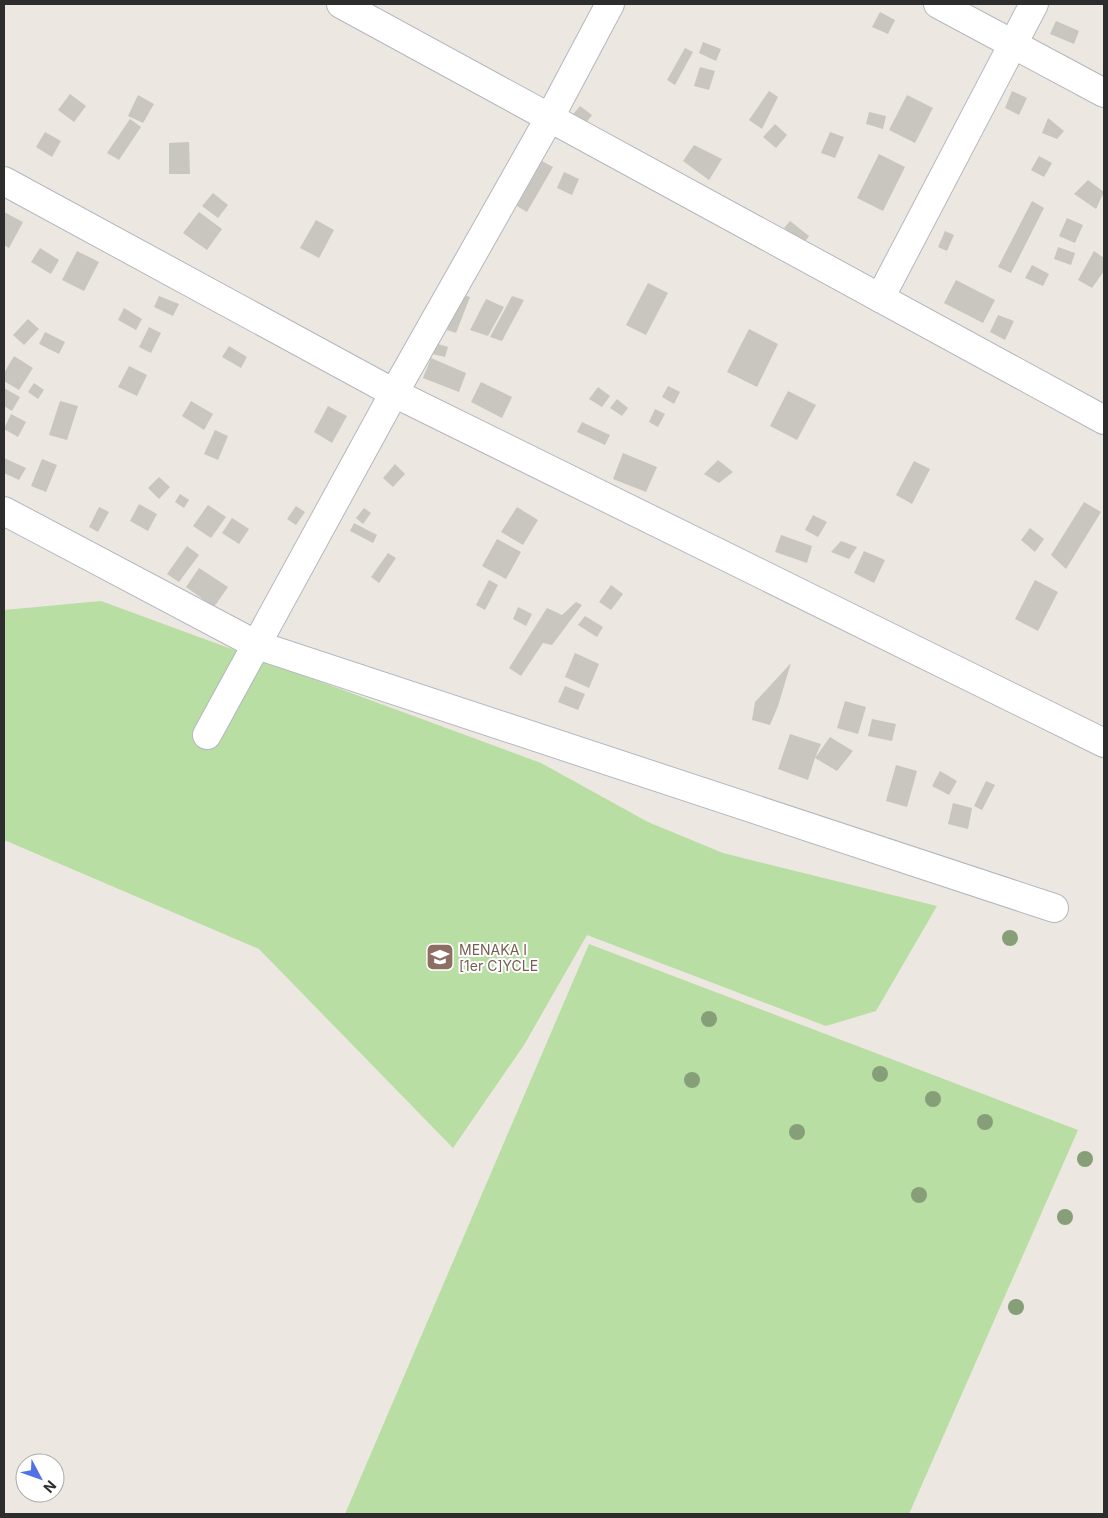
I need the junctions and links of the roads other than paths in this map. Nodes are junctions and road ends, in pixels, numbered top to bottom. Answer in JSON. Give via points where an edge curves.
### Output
{"nodes":[{"id":1,"x":341,"y":4,"type":"edge"},
{"id":2,"x":610,"y":4,"type":"edge"},
{"id":3,"x":938,"y":4,"type":"edge"},
{"id":4,"x":1034,"y":4,"type":"edge"},
{"id":5,"x":1012,"y":44,"type":"junction"},
{"id":6,"x":1104,"y":94,"type":"edge"},
{"id":7,"x":550,"y":117,"type":"junction"},
{"id":8,"x":4,"y":181,"type":"edge"},
{"id":9,"x":880,"y":298,"type":"junction"},
{"id":10,"x":394,"y":393,"type":"junction"},
{"id":11,"x":1104,"y":420,"type":"edge"},
{"id":12,"x":4,"y":511,"type":"edge"},
{"id":13,"x":257,"y":645,"type":"junction"},
{"id":14,"x":207,"y":736,"type":"dead end"},
{"id":15,"x":1104,"y":743,"type":"edge"},
{"id":16,"x":1054,"y":908,"type":"dead end"}],
"edges":[{"from":1,"to":7,"type":"street"},
{"from":2,"to":7,"type":"street"},
{"from":3,"to":5,"type":"street"},
{"from":4,"to":5,"type":"street"},
{"from":5,"to":6,"type":"street"},
{"from":5,"to":9,"type":"street"},
{"from":7,"to":9,"type":"street"},
{"from":7,"to":10,"type":"street"},
{"from":8,"to":10,"type":"street"},
{"from":9,"to":11,"type":"street"},
{"from":10,"to":13,"type":"street"},
{"from":10,"to":15,"type":"street"},
{"from":12,"to":13,"type":"street"},
{"from":13,"to":14,"type":"street"},
{"from":13,"to":16,"type":"street"}]}
